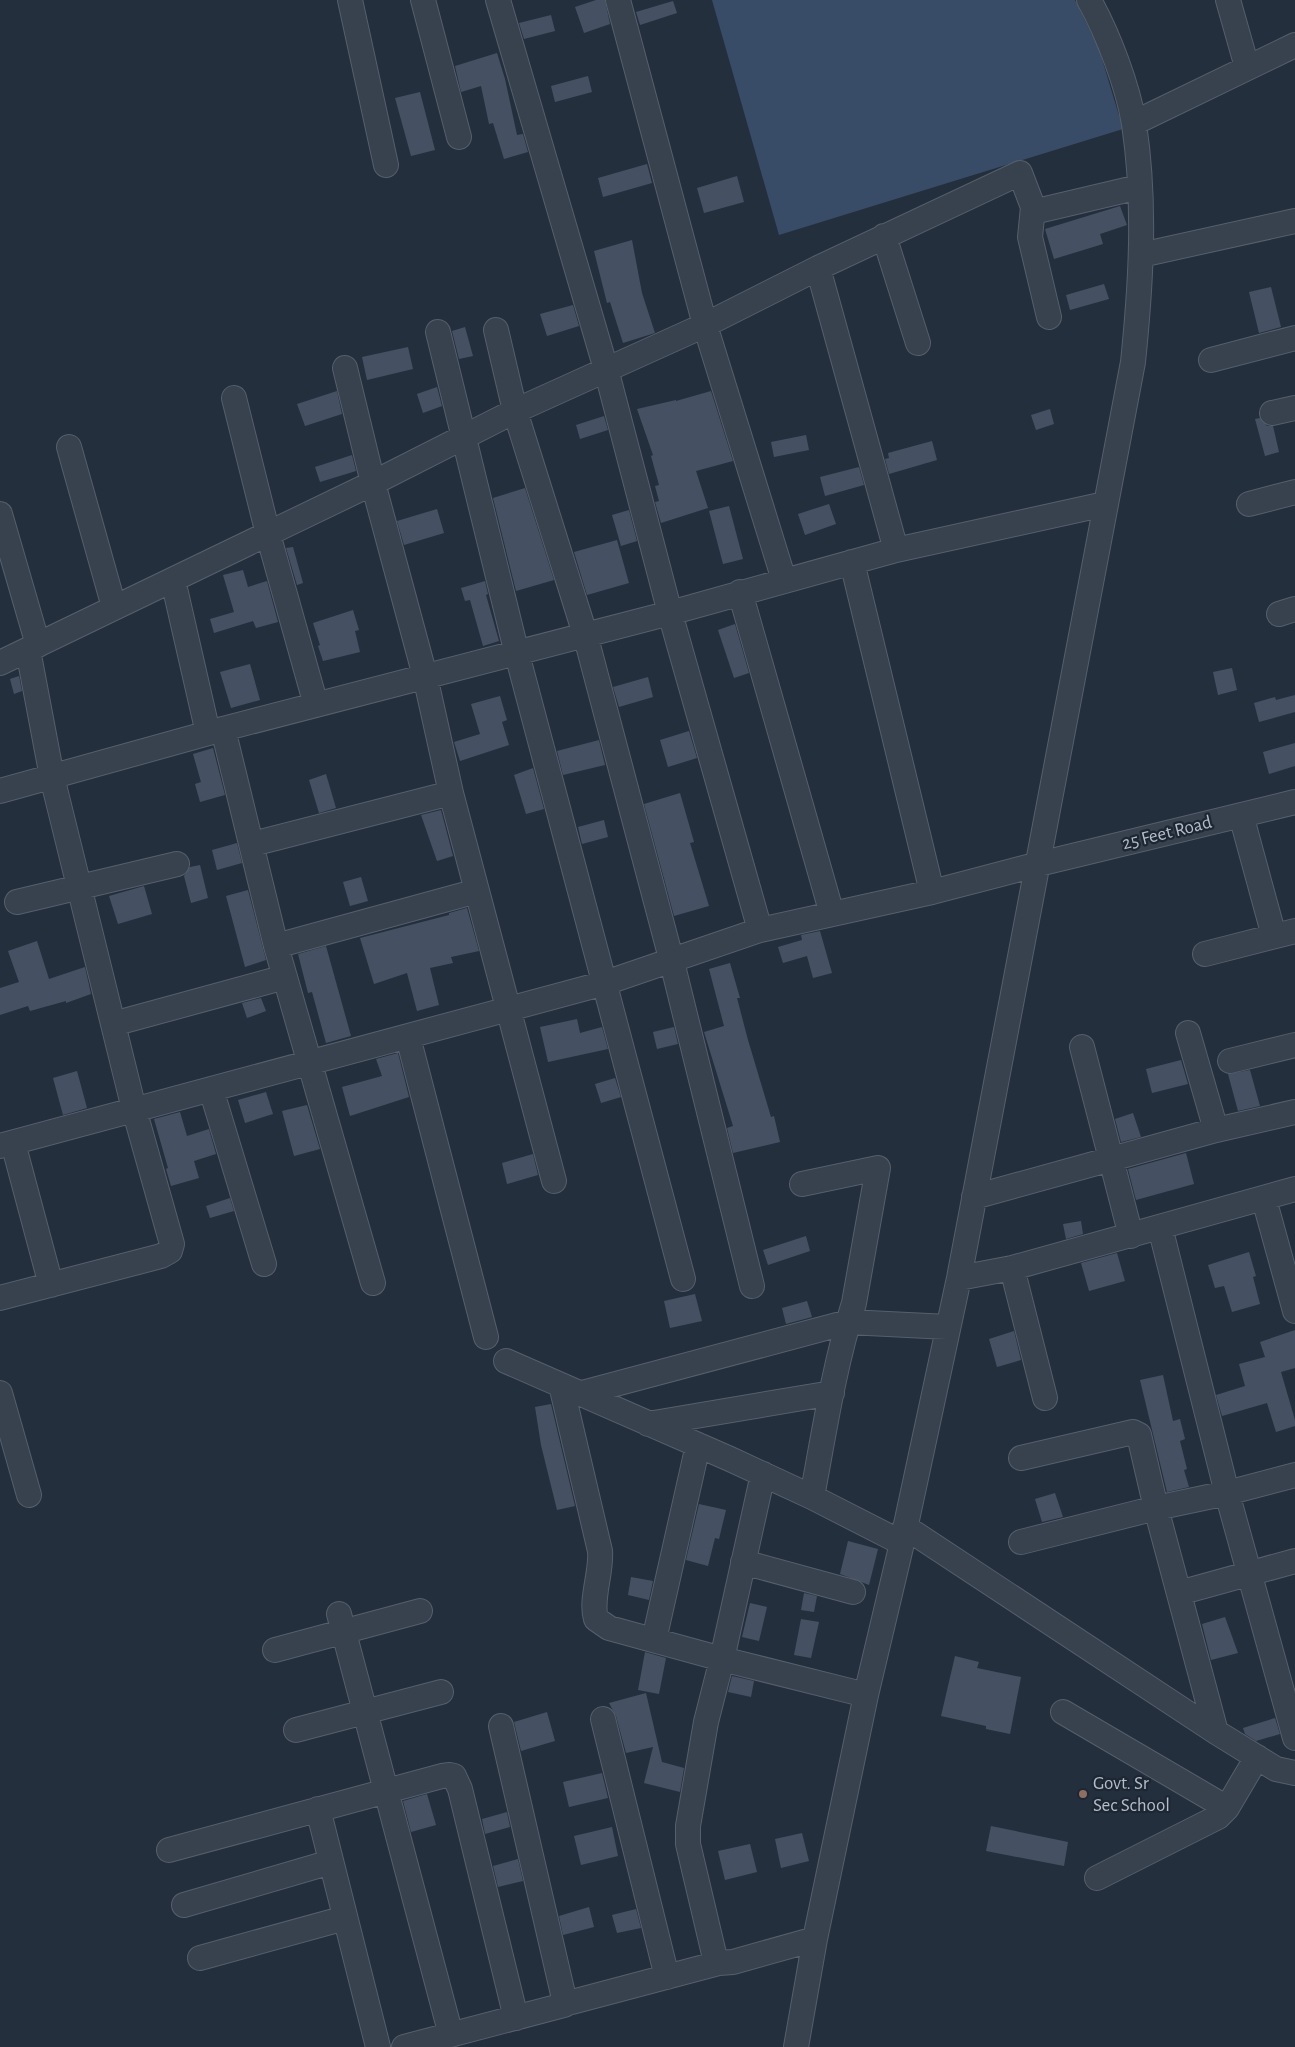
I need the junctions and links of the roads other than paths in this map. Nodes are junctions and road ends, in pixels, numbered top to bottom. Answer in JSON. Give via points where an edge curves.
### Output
{"nodes":[{"id":1,"x":350,"y":0,"type":"edge"},
{"id":2,"x":423,"y":0,"type":"edge"},
{"id":3,"x":498,"y":0,"type":"edge"},
{"id":4,"x":618,"y":0,"type":"edge"},
{"id":5,"x":1089,"y":0,"type":"edge"},
{"id":6,"x":1228,"y":0,"type":"edge"},
{"id":7,"x":1295,"y":45,"type":"edge"},
{"id":8,"x":1247,"y":67,"type":"junction"},
{"id":9,"x":1134,"y":123,"type":"junction"},
{"id":10,"x":459,"y":137,"type":"dead end"},
{"id":11,"x":386,"y":165,"type":"dead end"},
{"id":12,"x":1139,"y":186,"type":"junction"},
{"id":13,"x":1033,"y":212,"type":"junction"},
{"id":14,"x":1295,"y":221,"type":"edge"},
{"id":15,"x":884,"y":236,"type":"junction"},
{"id":16,"x":1141,"y":255,"type":"junction"},
{"id":17,"x":818,"y":268,"type":"junction"},
{"id":18,"x":1049,"y":317,"type":"dead end"},
{"id":19,"x":705,"y":325,"type":"junction"},
{"id":20,"x":496,"y":330,"type":"dead end"},
{"id":21,"x":438,"y":332,"type":"dead end"},
{"id":22,"x":1295,"y":338,"type":"edge"},
{"id":23,"x":918,"y":342,"type":"dead end"},
{"id":24,"x":1211,"y":360,"type":"dead end"},
{"id":25,"x":345,"y":368,"type":"dead end"},
{"id":26,"x":606,"y":369,"type":"junction"},
{"id":27,"x":234,"y":398,"type":"dead end"},
{"id":28,"x":515,"y":411,"type":"junction"},
{"id":29,"x":465,"y":436,"type":"junction"},
{"id":30,"x":69,"y":448,"type":"dead end"},
{"id":31,"x":373,"y":483,"type":"junction"},
{"id":32,"x":1295,"y":492,"type":"edge"},
{"id":33,"x":1105,"y":504,"type":"junction"},
{"id":34,"x":1250,"y":504,"type":"dead end"},
{"id":35,"x":0,"y":514,"type":"edge"},
{"id":36,"x":268,"y":534,"type":"junction"},
{"id":37,"x":896,"y":550,"type":"junction"},
{"id":38,"x":852,"y":562,"type":"junction"},
{"id":39,"x":173,"y":580,"type":"junction"},
{"id":40,"x":784,"y":580,"type":"junction"},
{"id":41,"x":740,"y":592,"type":"junction"},
{"id":42,"x":114,"y":607,"type":"junction"},
{"id":43,"x":670,"y":613,"type":"junction"},
{"id":44,"x":585,"y":634,"type":"junction"},
{"id":45,"x":33,"y":647,"type":"junction"},
{"id":46,"x":517,"y":654,"type":"junction"},
{"id":47,"x":0,"y":663,"type":"edge"},
{"id":48,"x":425,"y":676,"type":"junction"},
{"id":49,"x":316,"y":705,"type":"junction"},
{"id":50,"x":216,"y":731,"type":"junction"},
{"id":51,"x":52,"y":777,"type":"junction"},
{"id":52,"x":0,"y":791,"type":"edge"},
{"id":53,"x":451,"y":793,"type":"junction"},
{"id":54,"x":1295,"y":802,"type":"edge"},
{"id":55,"x":1241,"y":815,"type":"junction"},
{"id":56,"x":253,"y":844,"type":"junction"},
{"id":57,"x":177,"y":864,"type":"dead end"},
{"id":58,"x":1038,"y":864,"type":"junction"},
{"id":59,"x":80,"y":886,"type":"junction"},
{"id":60,"x":476,"y":891,"type":"junction"},
{"id":61,"x":932,"y":892,"type":"junction"},
{"id":62,"x":16,"y":902,"type":"dead end"},
{"id":63,"x":832,"y":914,"type":"junction"},
{"id":64,"x":760,"y":930,"type":"junction"},
{"id":65,"x":1284,"y":933,"type":"edge"},
{"id":66,"x":276,"y":946,"type":"junction"},
{"id":67,"x":1205,"y":954,"type":"dead end"},
{"id":68,"x":672,"y":962,"type":"junction"},
{"id":69,"x":285,"y":977,"type":"junction"},
{"id":70,"x":605,"y":983,"type":"junction"},
{"id":71,"x":508,"y":1008,"type":"junction"},
{"id":72,"x":113,"y":1024,"type":"junction"},
{"id":73,"x":1188,"y":1033,"type":"dead end"},
{"id":74,"x":408,"y":1037,"type":"junction"},
{"id":75,"x":1295,"y":1045,"type":"edge"},
{"id":76,"x":1082,"y":1047,"type":"dead end"},
{"id":77,"x":1230,"y":1061,"type":"dead end"},
{"id":78,"x":309,"y":1063,"type":"junction"},
{"id":79,"x":211,"y":1089,"type":"junction"},
{"id":80,"x":134,"y":1109,"type":"junction"},
{"id":81,"x":1295,"y":1112,"type":"edge"},
{"id":82,"x":1216,"y":1130,"type":"junction"},
{"id":83,"x":6,"y":1144,"type":"edge"},
{"id":84,"x":1112,"y":1159,"type":"junction"},
{"id":85,"x":554,"y":1181,"type":"dead end"},
{"id":86,"x":802,"y":1184,"type":"dead end"},
{"id":87,"x":1295,"y":1189,"type":"edge"},
{"id":88,"x":974,"y":1197,"type":"junction"},
{"id":89,"x":1264,"y":1199,"type":"junction"},
{"id":90,"x":1160,"y":1226,"type":"junction"},
{"id":91,"x":1131,"y":1236,"type":"junction"},
{"id":92,"x":264,"y":1264,"type":"dead end"},
{"id":93,"x":1012,"y":1268,"type":"junction"},
{"id":94,"x":959,"y":1278,"type":"junction"},
{"id":95,"x":683,"y":1279,"type":"dead end"},
{"id":96,"x":374,"y":1283,"type":"dead end"},
{"id":97,"x":51,"y":1285,"type":"junction"},
{"id":98,"x":752,"y":1286,"type":"dead end"},
{"id":99,"x":0,"y":1298,"type":"edge"},
{"id":100,"x":1295,"y":1311,"type":"edge"},
{"id":101,"x":848,"y":1322,"type":"junction"},
{"id":102,"x":948,"y":1327,"type":"junction"},
{"id":103,"x":486,"y":1337,"type":"dead end"},
{"id":104,"x":506,"y":1361,"type":"dead end"},
{"id":105,"x":572,"y":1389,"type":"junction"},
{"id":106,"x":0,"y":1393,"type":"edge"},
{"id":107,"x":832,"y":1393,"type":"junction"},
{"id":108,"x":1045,"y":1398,"type":"dead end"},
{"id":109,"x":648,"y":1424,"type":"junction"},
{"id":110,"x":698,"y":1445,"type":"junction"},
{"id":111,"x":1022,"y":1458,"type":"dead end"},
{"id":112,"x":763,"y":1474,"type":"junction"},
{"id":113,"x":1295,"y":1475,"type":"edge"},
{"id":114,"x":1227,"y":1493,"type":"junction"},
{"id":115,"x":29,"y":1495,"type":"dead end"},
{"id":116,"x":812,"y":1497,"type":"junction"},
{"id":117,"x":1156,"y":1508,"type":"junction"},
{"id":118,"x":903,"y":1535,"type":"junction"},
{"id":119,"x":1021,"y":1542,"type":"dead end"},
{"id":120,"x":1295,"y":1561,"type":"edge"},
{"id":121,"x":743,"y":1562,"type":"junction"},
{"id":122,"x":1249,"y":1573,"type":"junction"},
{"id":123,"x":853,"y":1592,"type":"dead end"},
{"id":124,"x":1179,"y":1593,"type":"junction"},
{"id":125,"x":420,"y":1611,"type":"dead end"},
{"id":126,"x":341,"y":1623,"type":"junction"},
{"id":127,"x":654,"y":1640,"type":"junction"},
{"id":128,"x":276,"y":1650,"type":"dead end"},
{"id":129,"x":722,"y":1659,"type":"junction"},
{"id":130,"x":441,"y":1692,"type":"dead end"},
{"id":131,"x":866,"y":1694,"type":"junction"},
{"id":132,"x":364,"y":1712,"type":"junction"},
{"id":133,"x":1063,"y":1712,"type":"dead end"},
{"id":134,"x":604,"y":1719,"type":"dead end"},
{"id":135,"x":502,"y":1726,"type":"dead end"},
{"id":136,"x":296,"y":1730,"type":"dead end"},
{"id":137,"x":1216,"y":1732,"type":"junction"},
{"id":138,"x":1295,"y":1738,"type":"edge"},
{"id":139,"x":1257,"y":1757,"type":"junction"},
{"id":140,"x":1295,"y":1773,"type":"edge"},
{"id":141,"x":385,"y":1791,"type":"junction"},
{"id":142,"x":1227,"y":1808,"type":"junction"},
{"id":143,"x":318,"y":1809,"type":"junction"},
{"id":144,"x":169,"y":1850,"type":"dead end"},
{"id":145,"x":331,"y":1862,"type":"junction"},
{"id":146,"x":1097,"y":1878,"type":"dead end"},
{"id":147,"x":184,"y":1905,"type":"dead end"},
{"id":148,"x":345,"y":1918,"type":"junction"},
{"id":149,"x":815,"y":1939,"type":"junction"},
{"id":150,"x":200,"y":1958,"type":"dead end"},
{"id":151,"x":719,"y":1963,"type":"junction"},
{"id":152,"x":667,"y":1977,"type":"junction"},
{"id":153,"x":569,"y":2002,"type":"junction"},
{"id":154,"x":516,"y":2018,"type":"junction"},
{"id":155,"x":451,"y":2035,"type":"junction"},
{"id":156,"x":378,"y":2047,"type":"edge"},
{"id":157,"x":404,"y":2047,"type":"edge"},
{"id":158,"x":796,"y":2047,"type":"edge"}],
"edges":[{"from":1,"to":11,"type":"street"},
{"from":2,"to":10,"type":"street"},
{"from":3,"to":26,"type":"street"},
{"from":4,"to":19,"type":"street"},
{"from":5,"to":9,"type":"street","via":[[1124,85]]},
{"from":6,"to":8,"type":"street"},
{"from":7,"to":8,"type":"street"},
{"from":8,"to":9,"type":"street"},
{"from":9,"to":12,"type":"street"},
{"from":12,"to":13,"type":"street"},
{"from":12,"to":16,"type":"street"},
{"from":13,"to":15,"type":"street","via":[[1020,172]]},
{"from":13,"to":18,"type":"street","via":[[1030,237]]},
{"from":14,"to":16,"type":"street"},
{"from":15,"to":17,"type":"street"},
{"from":15,"to":23,"type":"street"},
{"from":16,"to":33,"type":"street","via":[[1133,362]]},
{"from":17,"to":19,"type":"street"},
{"from":17,"to":37,"type":"street"},
{"from":19,"to":26,"type":"street"},
{"from":19,"to":40,"type":"street"},
{"from":20,"to":28,"type":"street"},
{"from":21,"to":29,"type":"street"},
{"from":22,"to":24,"type":"street"},
{"from":25,"to":31,"type":"street"},
{"from":26,"to":28,"type":"street"},
{"from":26,"to":43,"type":"street"},
{"from":27,"to":36,"type":"street"},
{"from":28,"to":29,"type":"street"},
{"from":28,"to":44,"type":"street"},
{"from":29,"to":31,"type":"street"},
{"from":29,"to":46,"type":"street"},
{"from":30,"to":42,"type":"street"},
{"from":31,"to":36,"type":"street"},
{"from":31,"to":48,"type":"street"},
{"from":32,"to":34,"type":"street"},
{"from":33,"to":37,"type":"street"},
{"from":33,"to":58,"type":"street"},
{"from":35,"to":45,"type":"street"},
{"from":36,"to":39,"type":"street"},
{"from":36,"to":49,"type":"street"},
{"from":37,"to":38,"type":"street"},
{"from":38,"to":40,"type":"street"},
{"from":38,"to":61,"type":"street"},
{"from":39,"to":42,"type":"street"},
{"from":39,"to":50,"type":"street"},
{"from":40,"to":41,"type":"street"},
{"from":41,"to":43,"type":"street"},
{"from":41,"to":63,"type":"street"},
{"from":42,"to":45,"type":"street"},
{"from":43,"to":44,"type":"street"},
{"from":43,"to":64,"type":"street"},
{"from":44,"to":46,"type":"street"},
{"from":44,"to":68,"type":"street"},
{"from":45,"to":47,"type":"street"},
{"from":45,"to":51,"type":"street"},
{"from":46,"to":48,"type":"street"},
{"from":46,"to":70,"type":"street"},
{"from":48,"to":49,"type":"street"},
{"from":48,"to":53,"type":"street"},
{"from":49,"to":50,"type":"street"},
{"from":50,"to":51,"type":"street"},
{"from":50,"to":56,"type":"street"},
{"from":51,"to":52,"type":"street"},
{"from":51,"to":59,"type":"street"},
{"from":53,"to":56,"type":"street"},
{"from":53,"to":60,"type":"street"},
{"from":54,"to":55,"type":"street","name":"25 Feet Road"},
{"from":55,"to":58,"type":"street","name":"25 Feet Road"},
{"from":55,"to":65,"type":"street"},
{"from":56,"to":66,"type":"street"},
{"from":57,"to":59,"type":"street"},
{"from":58,"to":61,"type":"street","name":"25 Feet Road"},
{"from":58,"to":88,"type":"street"},
{"from":59,"to":62,"type":"street"},
{"from":59,"to":72,"type":"street"},
{"from":60,"to":66,"type":"street"},
{"from":60,"to":71,"type":"street"},
{"from":61,"to":63,"type":"street","name":"25 Feet Road"},
{"from":63,"to":64,"type":"street","name":"25 Feet Road"},
{"from":64,"to":68,"type":"street","name":"25 Feet Road"},
{"from":65,"to":67,"type":"street"},
{"from":66,"to":69,"type":"street"},
{"from":68,"to":70,"type":"street","name":"25 Feet Road"},
{"from":68,"to":98,"type":"street"},
{"from":69,"to":72,"type":"street"},
{"from":69,"to":78,"type":"street"},
{"from":70,"to":71,"type":"street","name":"25 Feet Road"},
{"from":70,"to":95,"type":"street"},
{"from":71,"to":74,"type":"street","name":"25 Feet Road"},
{"from":71,"to":85,"type":"street"},
{"from":72,"to":80,"type":"street"},
{"from":73,"to":82,"type":"street"},
{"from":74,"to":78,"type":"street","name":"25 Feet Road"},
{"from":74,"to":103,"type":"street"},
{"from":75,"to":77,"type":"street"},
{"from":76,"to":84,"type":"street"},
{"from":78,"to":79,"type":"street","name":"25 Feet Road"},
{"from":78,"to":96,"type":"street"},
{"from":79,"to":80,"type":"street","name":"25 Feet Road"},
{"from":79,"to":92,"type":"street"},
{"from":80,"to":83,"type":"street","name":"25 Feet Road"},
{"from":80,"to":97,"type":"street","via":[[172,1239],[170,1251]]},
{"from":81,"to":82,"type":"street"},
{"from":82,"to":84,"type":"street"},
{"from":83,"to":97,"type":"street"},
{"from":84,"to":88,"type":"street"},
{"from":84,"to":91,"type":"street"},
{"from":86,"to":101,"type":"street","via":[[878,1168]]},
{"from":87,"to":89,"type":"street"},
{"from":88,"to":94,"type":"street"},
{"from":89,"to":90,"type":"street"},
{"from":89,"to":100,"type":"street"},
{"from":90,"to":91,"type":"street"},
{"from":90,"to":114,"type":"street"},
{"from":91,"to":93,"type":"street"},
{"from":93,"to":94,"type":"street"},
{"from":93,"to":108,"type":"street"},
{"from":94,"to":102,"type":"street"},
{"from":97,"to":99,"type":"street"},
{"from":101,"to":102,"type":"street"},
{"from":101,"to":105,"type":"street"},
{"from":101,"to":107,"type":"street"},
{"from":102,"to":118,"type":"street"},
{"from":104,"to":105,"type":"street"},
{"from":105,"to":109,"type":"street"},
{"from":105,"to":127,"type":"street","via":[[600,1551],[595,1616],[609,1628]]},
{"from":106,"to":115,"type":"street"},
{"from":107,"to":109,"type":"street"},
{"from":107,"to":116,"type":"street"},
{"from":109,"to":110,"type":"street"},
{"from":110,"to":112,"type":"street"},
{"from":110,"to":127,"type":"street"},
{"from":111,"to":117,"type":"street","via":[[1136,1432]]},
{"from":112,"to":116,"type":"street"},
{"from":112,"to":121,"type":"street"},
{"from":113,"to":114,"type":"street"},
{"from":114,"to":117,"type":"street"},
{"from":114,"to":122,"type":"street"},
{"from":116,"to":118,"type":"street"},
{"from":117,"to":119,"type":"street"},
{"from":117,"to":124,"type":"street"},
{"from":118,"to":131,"type":"street"},
{"from":118,"to":137,"type":"street"},
{"from":120,"to":122,"type":"street"},
{"from":121,"to":123,"type":"street"},
{"from":121,"to":129,"type":"street"},
{"from":122,"to":124,"type":"street"},
{"from":122,"to":138,"type":"street"},
{"from":124,"to":137,"type":"street"},
{"from":125,"to":126,"type":"street"},
{"from":126,"to":128,"type":"street"},
{"from":126,"to":132,"type":"street"},
{"from":127,"to":129,"type":"street"},
{"from":129,"to":131,"type":"street"},
{"from":129,"to":151,"type":"street","via":[[706,1722],[688,1826],[688,1839],[714,1954]]},
{"from":130,"to":132,"type":"street"},
{"from":131,"to":149,"type":"street"},
{"from":132,"to":136,"type":"street"},
{"from":132,"to":141,"type":"street"},
{"from":133,"to":142,"type":"street"},
{"from":134,"to":152,"type":"street"},
{"from":135,"to":153,"type":"street","via":[[563,1994]]},
{"from":137,"to":139,"type":"street"},
{"from":139,"to":140,"type":"street","via":[[1276,1769]]},
{"from":139,"to":142,"type":"street"},
{"from":141,"to":143,"type":"street"},
{"from":141,"to":154,"type":"street","via":[[450,1774],[456,1779]]},
{"from":141,"to":155,"type":"street"},
{"from":142,"to":146,"type":"street","via":[[1208,1823]]},
{"from":143,"to":144,"type":"street"},
{"from":143,"to":145,"type":"street"},
{"from":145,"to":147,"type":"street"},
{"from":145,"to":148,"type":"street"},
{"from":148,"to":150,"type":"street"},
{"from":148,"to":156,"type":"street"},
{"from":149,"to":151,"type":"street"},
{"from":149,"to":158,"type":"street"},
{"from":151,"to":152,"type":"street"},
{"from":152,"to":153,"type":"street"},
{"from":153,"to":154,"type":"street"},
{"from":154,"to":155,"type":"street"},
{"from":155,"to":157,"type":"street"}]}
